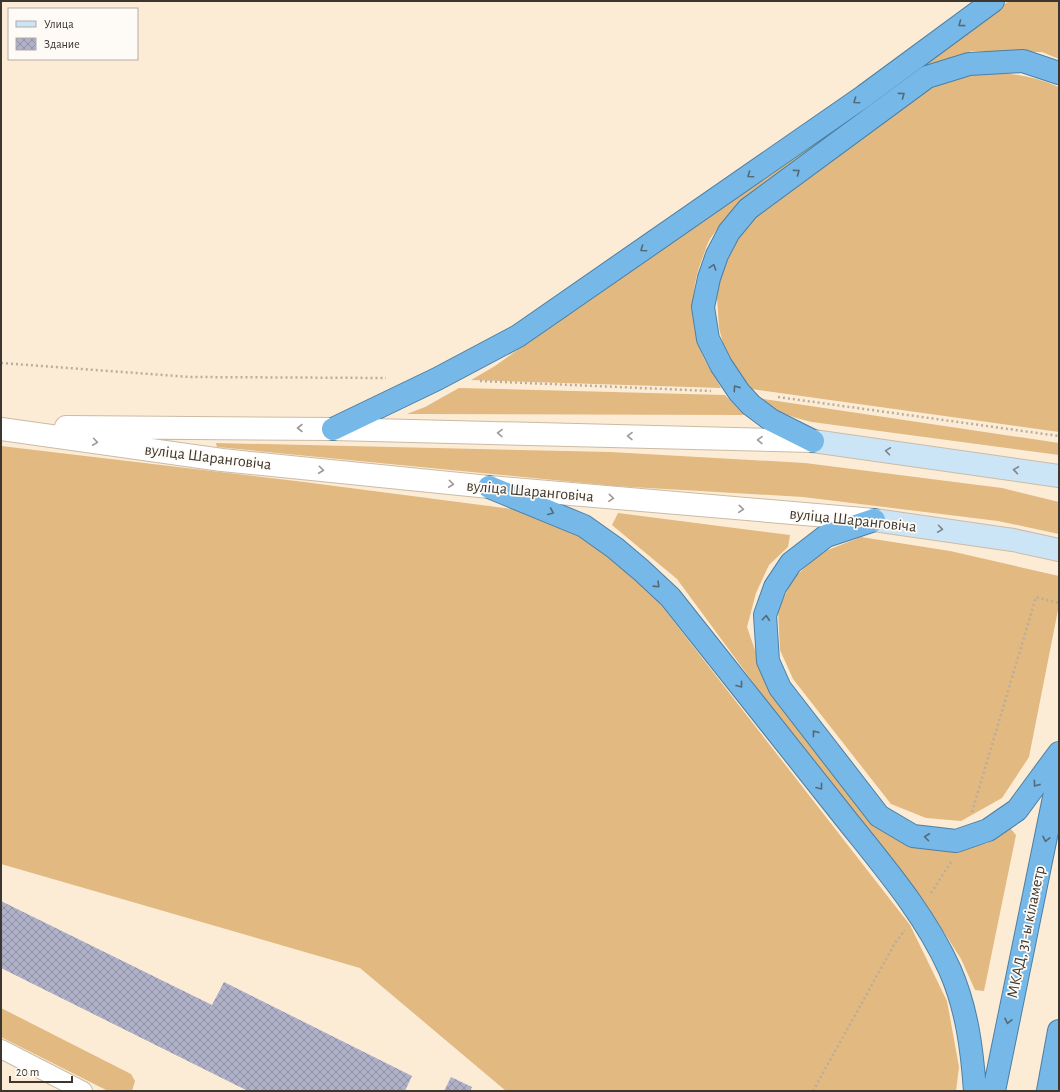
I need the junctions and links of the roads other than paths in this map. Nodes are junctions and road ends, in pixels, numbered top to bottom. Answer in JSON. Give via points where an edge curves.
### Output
{"nodes":[{"id":1,"x":992,"y":1,"type":"edge"},
{"id":2,"x":1059,"y":73,"type":"edge"},
{"id":3,"x":1,"y":428,"type":"edge"},
{"id":4,"x":333,"y":429,"type":"junction"},
{"id":5,"x":813,"y":441,"type":"junction"},
{"id":6,"x":1059,"y":476,"type":"edge"},
{"id":7,"x":489,"y":488,"type":"junction"},
{"id":8,"x":874,"y":520,"type":"junction"},
{"id":9,"x":1059,"y":550,"type":"edge"},
{"id":10,"x":1059,"y":753,"type":"edge"},
{"id":11,"x":1059,"y":773,"type":"edge"},
{"id":12,"x":1059,"y":1031,"type":"edge"},
{"id":13,"x":1,"y":1049,"type":"edge"},
{"id":14,"x":83,"y":1091,"type":"edge"},
{"id":15,"x":975,"y":1091,"type":"edge"},
{"id":16,"x":994,"y":1091,"type":"edge"},
{"id":17,"x":1048,"y":1091,"type":"edge"}],
"edges":[{"from":1,"to":4,"type":"highway","one_way":true,"via":[[864,96],[518,336],[437,379]]},
{"from":5,"to":2,"type":"highway","one_way":true,"via":[[771,420],[751,405],[721,366],[708,339],[703,307],[716,255],[729,232],[748,209],[926,77],[969,64],[1023,61]]},
{"from":4,"to":3,"type":"street","name":"вуліца Шаранговіча","one_way":true},
{"from":3,"to":7,"type":"street","name":"вуліца Шаранговіча","one_way":true,"via":[[222,460]]},
{"from":5,"to":4,"type":"street","name":"вуліца Шаранговіча","one_way":true},
{"from":6,"to":5,"type":"main road","name":"вуліца Шаранговіча","one_way":true},
{"from":7,"to":8,"type":"street","name":"вуліца Шаранговіча","one_way":true},
{"from":7,"to":15,"type":"highway","one_way":true,"via":[[584,526],[615,548],[670,597],[883,866],[924,922],[950,970],[964,1011]]},
{"from":8,"to":9,"type":"main road","name":"вуліца Шаранговіча","one_way":true,"via":[[1013,540]]},
{"from":10,"to":8,"type":"highway","one_way":true,"via":[[1017,810],[988,830],[956,841],[913,836],[879,816],[780,688],[768,661],[765,616],[775,587],[791,563],[826,536]]},
{"from":11,"to":16,"type":"highway","name":"МКАД, 31-ы кіламетр","one_way":true},
{"from":12,"to":17,"type":"highway"},
{"from":13,"to":14,"type":"street"}]}
